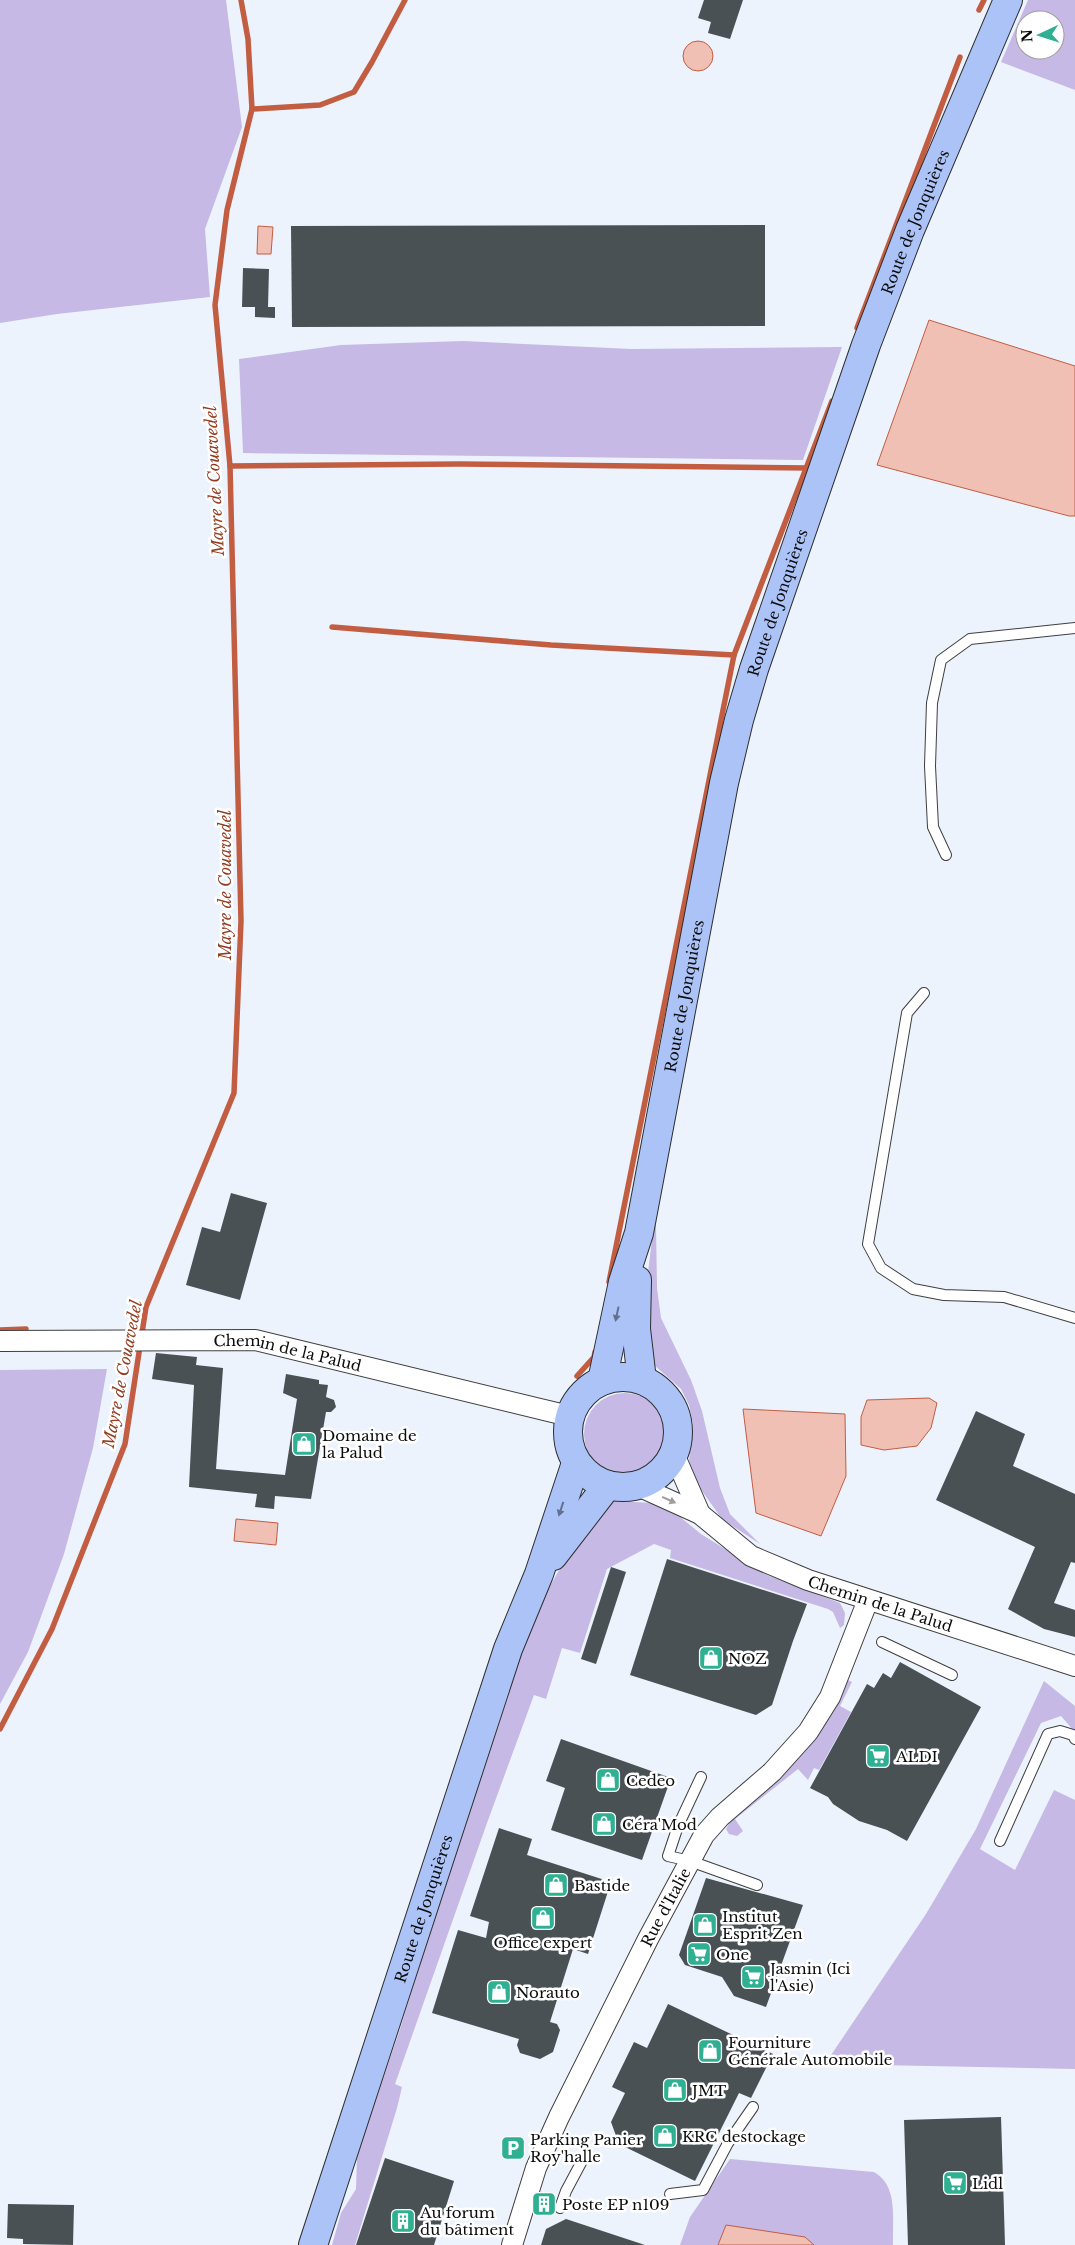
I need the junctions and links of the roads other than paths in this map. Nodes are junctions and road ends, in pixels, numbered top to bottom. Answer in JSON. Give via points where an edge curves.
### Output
{"nodes":[{"id":1,"x":1008,"y":0,"type":"edge"},
{"id":2,"x":1075,"y":628,"type":"edge"},
{"id":3,"x":946,"y":855,"type":"dead end"},
{"id":4,"x":924,"y":993,"type":"dead end"},
{"id":5,"x":639,"y":1233,"type":"junction"},
{"id":6,"x":1075,"y":1318,"type":"edge"},
{"id":7,"x":0,"y":1341,"type":"edge"},
{"id":8,"x":642,"y":1380,"type":"junction"},
{"id":9,"x":602,"y":1381,"type":"junction"},
{"id":10,"x":569,"y":1416,"type":"junction"},
{"id":11,"x":674,"y":1454,"type":"junction"},
{"id":12,"x":576,"y":1463,"type":"junction"},
{"id":13,"x":607,"y":1486,"type":"junction"},
{"id":14,"x":638,"y":1486,"type":"junction"},
{"id":15,"x":700,"y":1514,"type":"junction"},
{"id":16,"x":539,"y":1574,"type":"junction"},
{"id":17,"x":868,"y":1600,"type":"junction"},
{"id":18,"x":882,"y":1642,"type":"dead end"},
{"id":19,"x":1075,"y":1666,"type":"edge"},
{"id":20,"x":952,"y":1675,"type":"dead end"},
{"id":21,"x":1075,"y":1739,"type":"edge"},
{"id":22,"x":701,"y":1777,"type":"dead end"},
{"id":23,"x":1000,"y":1841,"type":"dead end"},
{"id":24,"x":690,"y":1861,"type":"junction"},
{"id":25,"x":757,"y":1885,"type":"dead end"},
{"id":26,"x":753,"y":2107,"type":"dead end"},
{"id":27,"x":582,"y":2161,"type":"dead end"},
{"id":28,"x":670,"y":2194,"type":"dead end"},
{"id":29,"x":560,"y":2208,"type":"dead end"},
{"id":30,"x":313,"y":2245,"type":"edge"},
{"id":31,"x":512,"y":2245,"type":"edge"}],
"edges":[{"from":1,"to":5,"type":"main road","name":"Route de Jonquières","via":[[910,230],[870,336],[741,711],[724,783]]},
{"from":2,"to":3,"type":"lane","via":[[970,639],[941,660],[932,703],[930,766],[932,827]]},
{"from":4,"to":6,"type":"lane","via":[[908,1013],[868,1244],[881,1268],[913,1289],[944,1295],[1004,1297]]},
{"from":5,"to":8,"type":"main road","name":"Route de Jonquières","via":[[636,1329]]},
{"from":5,"to":9,"type":"main road","name":"Route de Jonquières","one_way":true,"via":[[624,1282]]},
{"from":7,"to":10,"type":"street","name":"Chemin de la Palud","via":[[255,1340]]},
{"from":8,"to":9,"type":"main road","via":[[626,1377]]},
{"from":8,"to":11,"type":"main road","via":[[655,1387],[673,1410],[677,1425]]},
{"from":9,"to":10,"type":"main road","via":[[576,1401]]},
{"from":10,"to":12,"type":"main road","via":[[567,1434]]},
{"from":11,"to":14,"type":"main road","via":[[665,1468]]},
{"from":11,"to":15,"type":"street","name":"Chemin de la Palud"},
{"from":12,"to":13,"type":"main road","via":[[591,1478]]},
{"from":12,"to":16,"type":"main road","name":"Route de Jonquières","one_way":true},
{"from":13,"to":14,"type":"main road"},
{"from":13,"to":16,"type":"main road","name":"Route de Jonquières"},
{"from":14,"to":15,"type":"street","name":"Chemin de la Palud","one_way":true},
{"from":15,"to":17,"type":"street","name":"Chemin de la Palud","via":[[751,1556]]},
{"from":16,"to":30,"type":"main road","name":"Route de Jonquières","via":[[508,1649]]},
{"from":17,"to":19,"type":"street","name":"Chemin de la Palud"},
{"from":17,"to":24,"type":"street","name":"Rue d'Italie","via":[[830,1697],[808,1732],[772,1772],[704,1835]]},
{"from":18,"to":20,"type":"lane"},
{"from":21,"to":23,"type":"lane","via":[[1060,1730],[1048,1734]]},
{"from":22,"to":24,"type":"lane","via":[[668,1856]]},
{"from":24,"to":25,"type":"lane"},
{"from":24,"to":31,"type":"street","name":"Rue d'Italie","via":[[559,2117],[536,2168]]},
{"from":26,"to":28,"type":"lane","via":[[728,2143],[703,2190]]},
{"from":27,"to":29,"type":"lane"}]}
